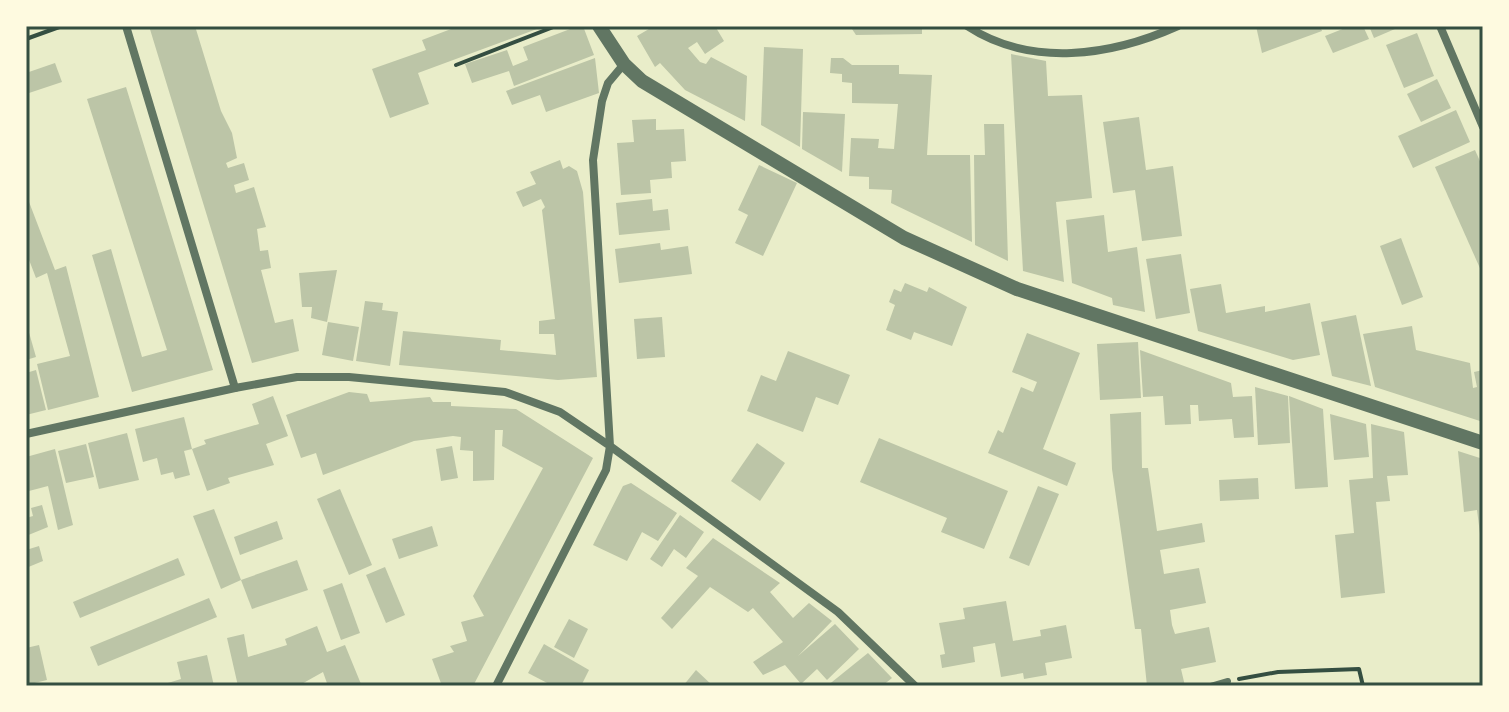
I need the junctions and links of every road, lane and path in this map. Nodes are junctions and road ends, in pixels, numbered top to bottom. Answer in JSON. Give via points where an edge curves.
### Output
{"nodes":[{"id":1,"x":62,"y":26,"type":"edge"},
{"id":2,"x":126,"y":26,"type":"edge"},
{"id":3,"x":556,"y":26,"type":"edge"},
{"id":4,"x":599,"y":26,"type":"edge"},
{"id":5,"x":967,"y":26,"type":"edge"},
{"id":6,"x":1178,"y":26,"type":"edge"},
{"id":7,"x":1440,"y":26,"type":"edge"},
{"id":8,"x":1166,"y":28,"type":"edge"},
{"id":9,"x":26,"y":39,"type":"edge"},
{"id":10,"x":624,"y":64,"type":"junction"},
{"id":11,"x":456,"y":65,"type":"dead end"},
{"id":12,"x":1483,"y":127,"type":"edge"},
{"id":13,"x":235,"y":388,"type":"junction"},
{"id":14,"x":26,"y":434,"type":"edge"},
{"id":15,"x":1483,"y":443,"type":"edge"},
{"id":16,"x":610,"y":446,"type":"junction"},
{"id":17,"x":1228,"y":681,"type":"joint"},
{"id":18,"x":496,"y":686,"type":"edge"},
{"id":19,"x":915,"y":686,"type":"edge"},
{"id":20,"x":1211,"y":686,"type":"edge"},
{"id":21,"x":1363,"y":686,"type":"edge"}],
"edges":[{"from":1,"to":9,"type":"path"},
{"from":2,"to":13,"type":"street"},
{"from":3,"to":11,"type":"path"},
{"from":4,"to":10,"type":"street"},
{"from":5,"to":8,"type":"street","via":[[989,41],[1051,54],[1131,46]]},
{"from":6,"to":8,"type":"street"},
{"from":7,"to":12,"type":"street"},
{"from":10,"to":15,"type":"street","via":[[642,81],[904,238],[951,260],[1048,301]]},
{"from":10,"to":16,"type":"street","via":[[608,83],[602,101],[593,160]]},
{"from":13,"to":14,"type":"street"},
{"from":13,"to":16,"type":"street","via":[[297,377],[349,377],[505,392],[560,412]]},
{"from":16,"to":18,"type":"street","via":[[606,470]]},
{"from":16,"to":19,"type":"street","via":[[838,612]]},
{"from":17,"to":20,"type":"lane"},
{"from":17,"to":21,"type":"path","via":[[1278,672],[1359,669]]}]}
